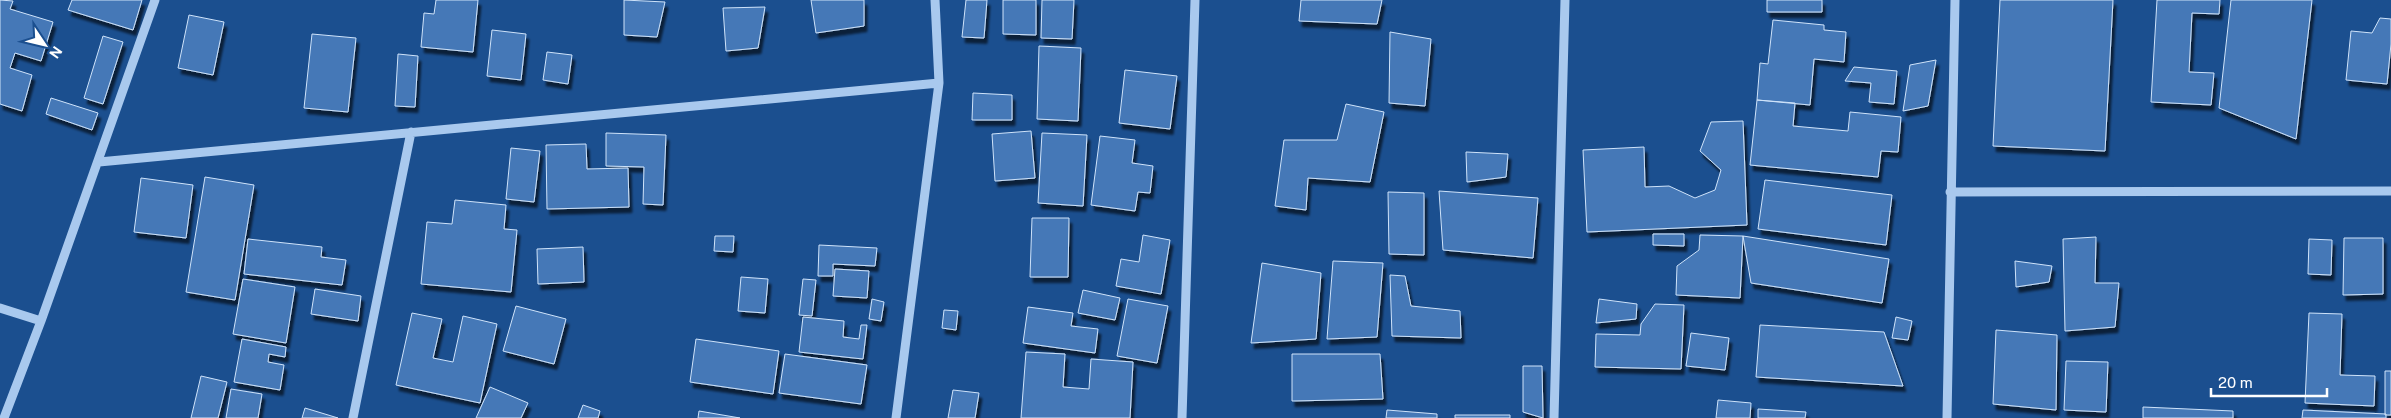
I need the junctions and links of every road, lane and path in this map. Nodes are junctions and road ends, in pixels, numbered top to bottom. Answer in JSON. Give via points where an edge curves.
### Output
{"nodes":[{"id":1,"x":155,"y":0,"type":"edge"},
{"id":2,"x":935,"y":0,"type":"edge"},
{"id":3,"x":1194,"y":0,"type":"edge"},
{"id":4,"x":1565,"y":0,"type":"edge"},
{"id":5,"x":1954,"y":0,"type":"edge"},
{"id":6,"x":939,"y":83,"type":"junction"},
{"id":7,"x":411,"y":132,"type":"junction"},
{"id":8,"x":99,"y":162,"type":"junction"},
{"id":9,"x":2391,"y":191,"type":"edge"},
{"id":10,"x":1950,"y":192,"type":"junction"},
{"id":11,"x":0,"y":308,"type":"edge"},
{"id":12,"x":41,"y":321,"type":"junction"},
{"id":13,"x":4,"y":418,"type":"edge"},
{"id":14,"x":353,"y":418,"type":"edge"},
{"id":15,"x":896,"y":418,"type":"edge"},
{"id":16,"x":1182,"y":418,"type":"edge"},
{"id":17,"x":1554,"y":418,"type":"edge"},
{"id":18,"x":1947,"y":418,"type":"edge"}],
"edges":[{"from":1,"to":8,"type":"street"},
{"from":2,"to":6,"type":"street"},
{"from":3,"to":16,"type":"street"},
{"from":4,"to":17,"type":"street"},
{"from":5,"to":10,"type":"street"},
{"from":6,"to":7,"type":"street"},
{"from":6,"to":15,"type":"street"},
{"from":7,"to":8,"type":"street"},
{"from":7,"to":14,"type":"street"},
{"from":8,"to":12,"type":"street"},
{"from":9,"to":10,"type":"street"},
{"from":10,"to":18,"type":"street"},
{"from":11,"to":12,"type":"street"},
{"from":12,"to":13,"type":"street"}]}
